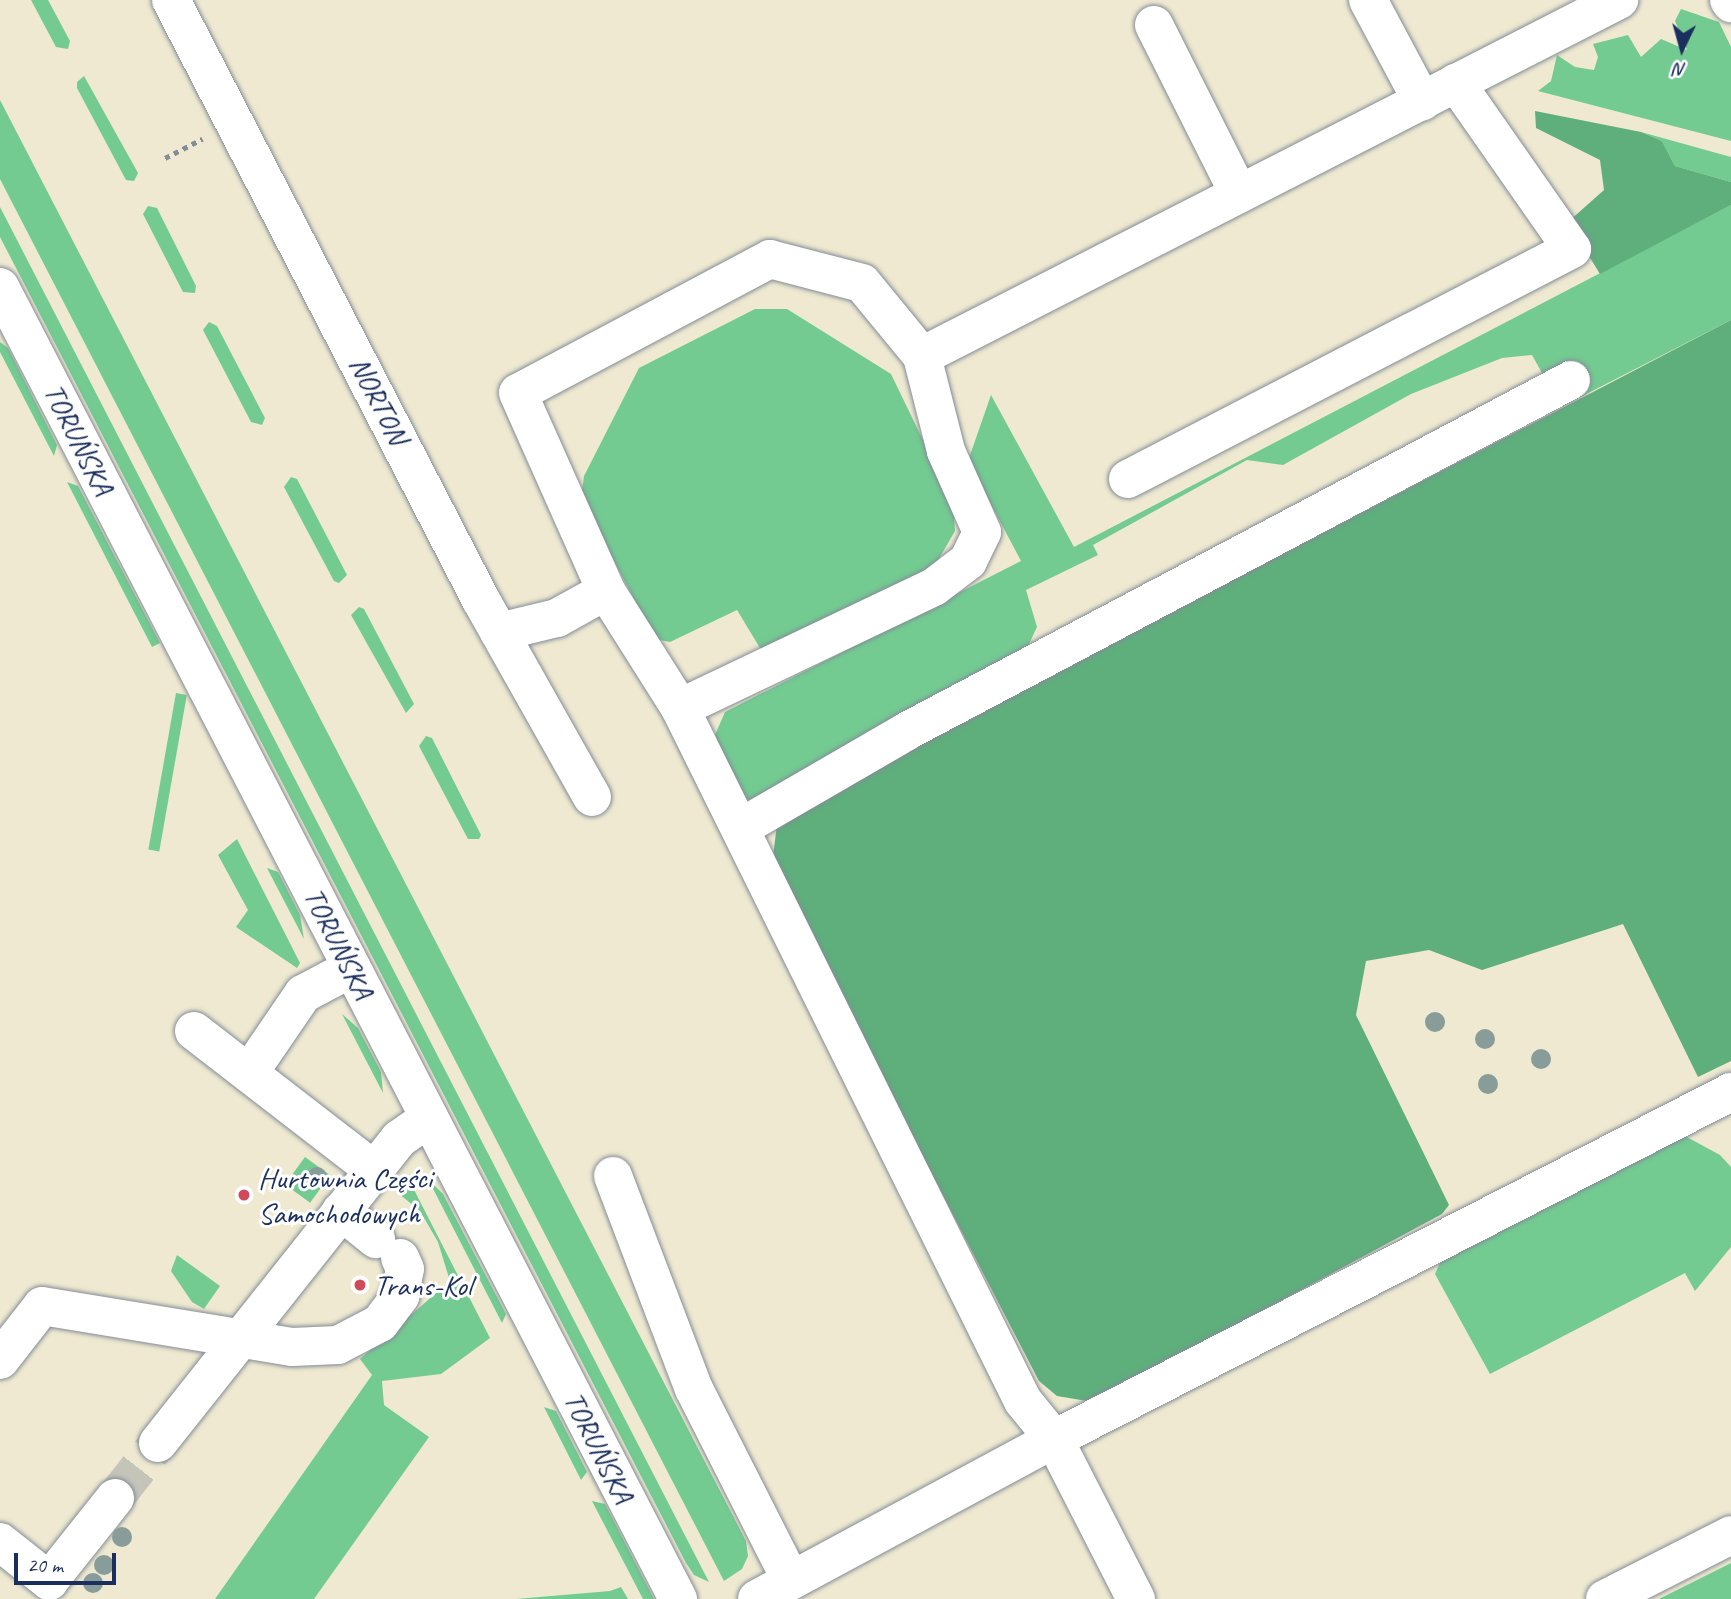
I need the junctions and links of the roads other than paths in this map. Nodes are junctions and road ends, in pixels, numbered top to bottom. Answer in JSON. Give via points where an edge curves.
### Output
{"nodes":[{"id":1,"x":171,"y":0,"type":"edge"},
{"id":2,"x":1368,"y":0,"type":"edge"},
{"id":3,"x":1619,"y":0,"type":"edge"},
{"id":4,"x":1154,"y":25,"type":"dead end"},
{"id":5,"x":1456,"y":83,"type":"junction"},
{"id":6,"x":1422,"y":101,"type":"junction"},
{"id":7,"x":1239,"y":194,"type":"junction"},
{"id":8,"x":0,"y":289,"type":"edge"},
{"id":9,"x":922,"y":356,"type":"junction"},
{"id":10,"x":1570,"y":380,"type":"dead end"},
{"id":11,"x":1128,"y":479,"type":"dead end"},
{"id":12,"x":606,"y":591,"type":"junction"},
{"id":13,"x":499,"y":632,"type":"junction"},
{"id":14,"x":680,"y":708,"type":"junction"},
{"id":15,"x":592,"y":797,"type":"dead end"},
{"id":16,"x":740,"y":828,"type":"junction"},
{"id":17,"x":352,"y":968,"type":"junction"},
{"id":18,"x":194,"y":1031,"type":"dead end"},
{"id":19,"x":249,"y":1073,"type":"junction"},
{"id":20,"x":1727,"y":1103,"type":"edge"},
{"id":21,"x":429,"y":1118,"type":"junction"},
{"id":22,"x":374,"y":1170,"type":"junction"},
{"id":23,"x":612,"y":1176,"type":"dead end"},
{"id":24,"x":341,"y":1211,"type":"junction"},
{"id":25,"x":239,"y":1339,"type":"junction"},
{"id":26,"x":0,"y":1360,"type":"edge"},
{"id":27,"x":1054,"y":1439,"type":"junction"},
{"id":28,"x":158,"y":1443,"type":"tunnel mouth"},
{"id":29,"x":115,"y":1497,"type":"tunnel mouth"},
{"id":30,"x":1731,"y":1535,"type":"edge"},
{"id":31,"x":0,"y":1542,"type":"edge"},
{"id":32,"x":791,"y":1580,"type":"junction"},
{"id":33,"x":678,"y":1599,"type":"edge"},
{"id":34,"x":757,"y":1599,"type":"edge"},
{"id":35,"x":1136,"y":1599,"type":"edge"},
{"id":36,"x":1605,"y":1599,"type":"edge"}],
"edges":[{"from":1,"to":13,"type":"street","name":"NORTON"},
{"from":2,"to":6,"type":"street"},
{"from":3,"to":5,"type":"street"},
{"from":4,"to":7,"type":"street"},
{"from":5,"to":6,"type":"street"},
{"from":5,"to":11,"type":"street","via":[[1572,249]]},
{"from":6,"to":7,"type":"street"},
{"from":7,"to":9,"type":"street"},
{"from":8,"to":17,"type":"street","name":"TORUŃSKA"},
{"from":9,"to":12,"type":"street","via":[[862,283],[770,259],[519,393]]},
{"from":9,"to":14,"type":"street","via":[[946,451],[982,532],[968,561],[934,587]]},
{"from":10,"to":16,"type":"street","via":[[919,724]]},
{"from":12,"to":13,"type":"street","via":[[557,618]]},
{"from":12,"to":14,"type":"street"},
{"from":13,"to":15,"type":"street","name":"NORTON"},
{"from":14,"to":16,"type":"street"},
{"from":16,"to":27,"type":"street","via":[[1023,1401]]},
{"from":17,"to":19,"type":"street","via":[[303,994]]},
{"from":17,"to":21,"type":"street","name":"TORUŃSKA"},
{"from":18,"to":19,"type":"street"},
{"from":19,"to":22,"type":"street"},
{"from":20,"to":27,"type":"street"},
{"from":21,"to":22,"type":"street","via":[[399,1139]]},
{"from":21,"to":33,"type":"street","name":"TORUŃSKA"},
{"from":22,"to":24,"type":"street"},
{"from":23,"to":32,"type":"street","via":[[694,1389]]},
{"from":24,"to":25,"type":"street"},
{"from":24,"to":25,"type":"street","via":[[388,1248],[405,1269],[400,1296],[380,1324],[338,1345],[292,1347]]},
{"from":25,"to":26,"type":"street","via":[[42,1306]]},
{"from":25,"to":28,"type":"street"},
{"from":27,"to":32,"type":"street"},
{"from":27,"to":35,"type":"street"},
{"from":29,"to":31,"type":"street","via":[[49,1581]]},
{"from":30,"to":36,"type":"street"},
{"from":32,"to":34,"type":"street"}]}
